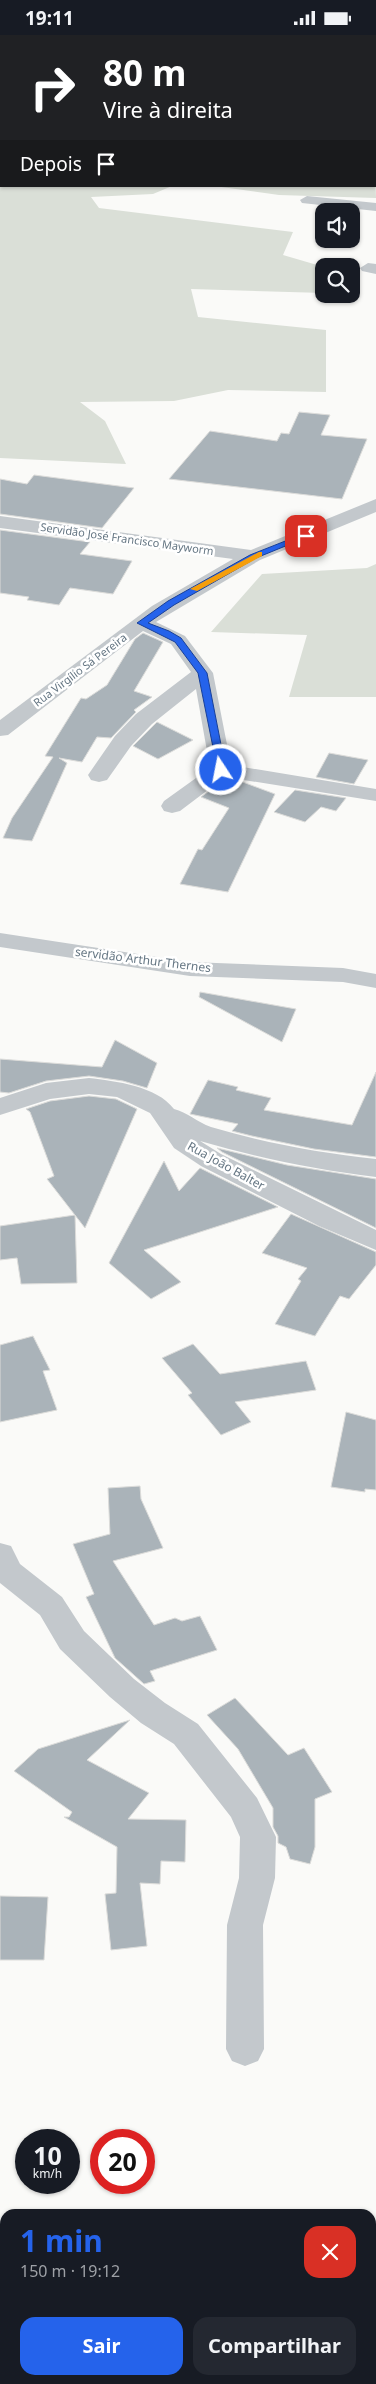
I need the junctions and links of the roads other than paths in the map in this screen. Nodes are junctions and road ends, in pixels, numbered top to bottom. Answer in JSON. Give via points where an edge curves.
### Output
{"nodes":[{"id":1,"x":307,"y":200,"type":"dead end"},
{"id":2,"x":376,"y":207,"type":"edge"},
{"id":3,"x":376,"y":505,"type":"edge"},
{"id":4,"x":0,"y":522,"type":"edge"},
{"id":5,"x":253,"y":556,"type":"junction"},
{"id":6,"x":142,"y":623,"type":"junction"},
{"id":7,"x":202,"y":673,"type":"junction"},
{"id":8,"x":0,"y":730,"type":"edge"},
{"id":9,"x":221,"y":770,"type":"junction"},
{"id":10,"x":99,"y":775,"type":"dead end"},
{"id":11,"x":374,"y":795,"type":"dead end"},
{"id":12,"x":172,"y":806,"type":"dead end"},
{"id":13,"x":0,"y":940,"type":"edge"},
{"id":14,"x":376,"y":981,"type":"edge"},
{"id":15,"x":0,"y":1107,"type":"edge"},
{"id":16,"x":159,"y":1107,"type":"junction"},
{"id":17,"x":376,"y":1168,"type":"edge"},
{"id":18,"x":376,"y":1241,"type":"edge"},
{"id":19,"x":0,"y":1555,"type":"edge"},
{"id":20,"x":245,"y":2049,"type":"dead end"}],
"edges":[{"from":1,"to":2,"type":"street"},
{"from":3,"to":5,"type":"street","name":"Rua Virgílio Sá Pereira"},
{"from":4,"to":5,"type":"street","name":"Servidão José Francisco Mayworm"},
{"from":5,"to":6,"type":"street","name":"Rua Virgílio Sá Pereira"},
{"from":6,"to":7,"type":"street","via":[[178,640]]},
{"from":6,"to":8,"type":"street","name":"Rua Virgílio Sá Pereira"},
{"from":7,"to":9,"type":"street"},
{"from":7,"to":10,"type":"street","via":[[144,719],[122,741]]},
{"from":9,"to":11,"type":"street"},
{"from":9,"to":12,"type":"street"},
{"from":13,"to":14,"type":"street","name":"servidão Arthur Thernes","via":[[190,969],[343,975]]},
{"from":15,"to":16,"type":"street","via":[[46,1091],[89,1086],[123,1090]]},
{"from":16,"to":17,"type":"street","via":[[190,1129],[246,1146],[331,1163]]},
{"from":16,"to":18,"type":"street","name":"Rua João Balter","via":[[183,1142],[211,1161]]},
{"from":19,"to":20,"type":"street","via":[[8,1572],[51,1606],[72,1640],[122,1688],[186,1734],[245,1808],[258,1837],[257,1878],[244,1925]]}]}
